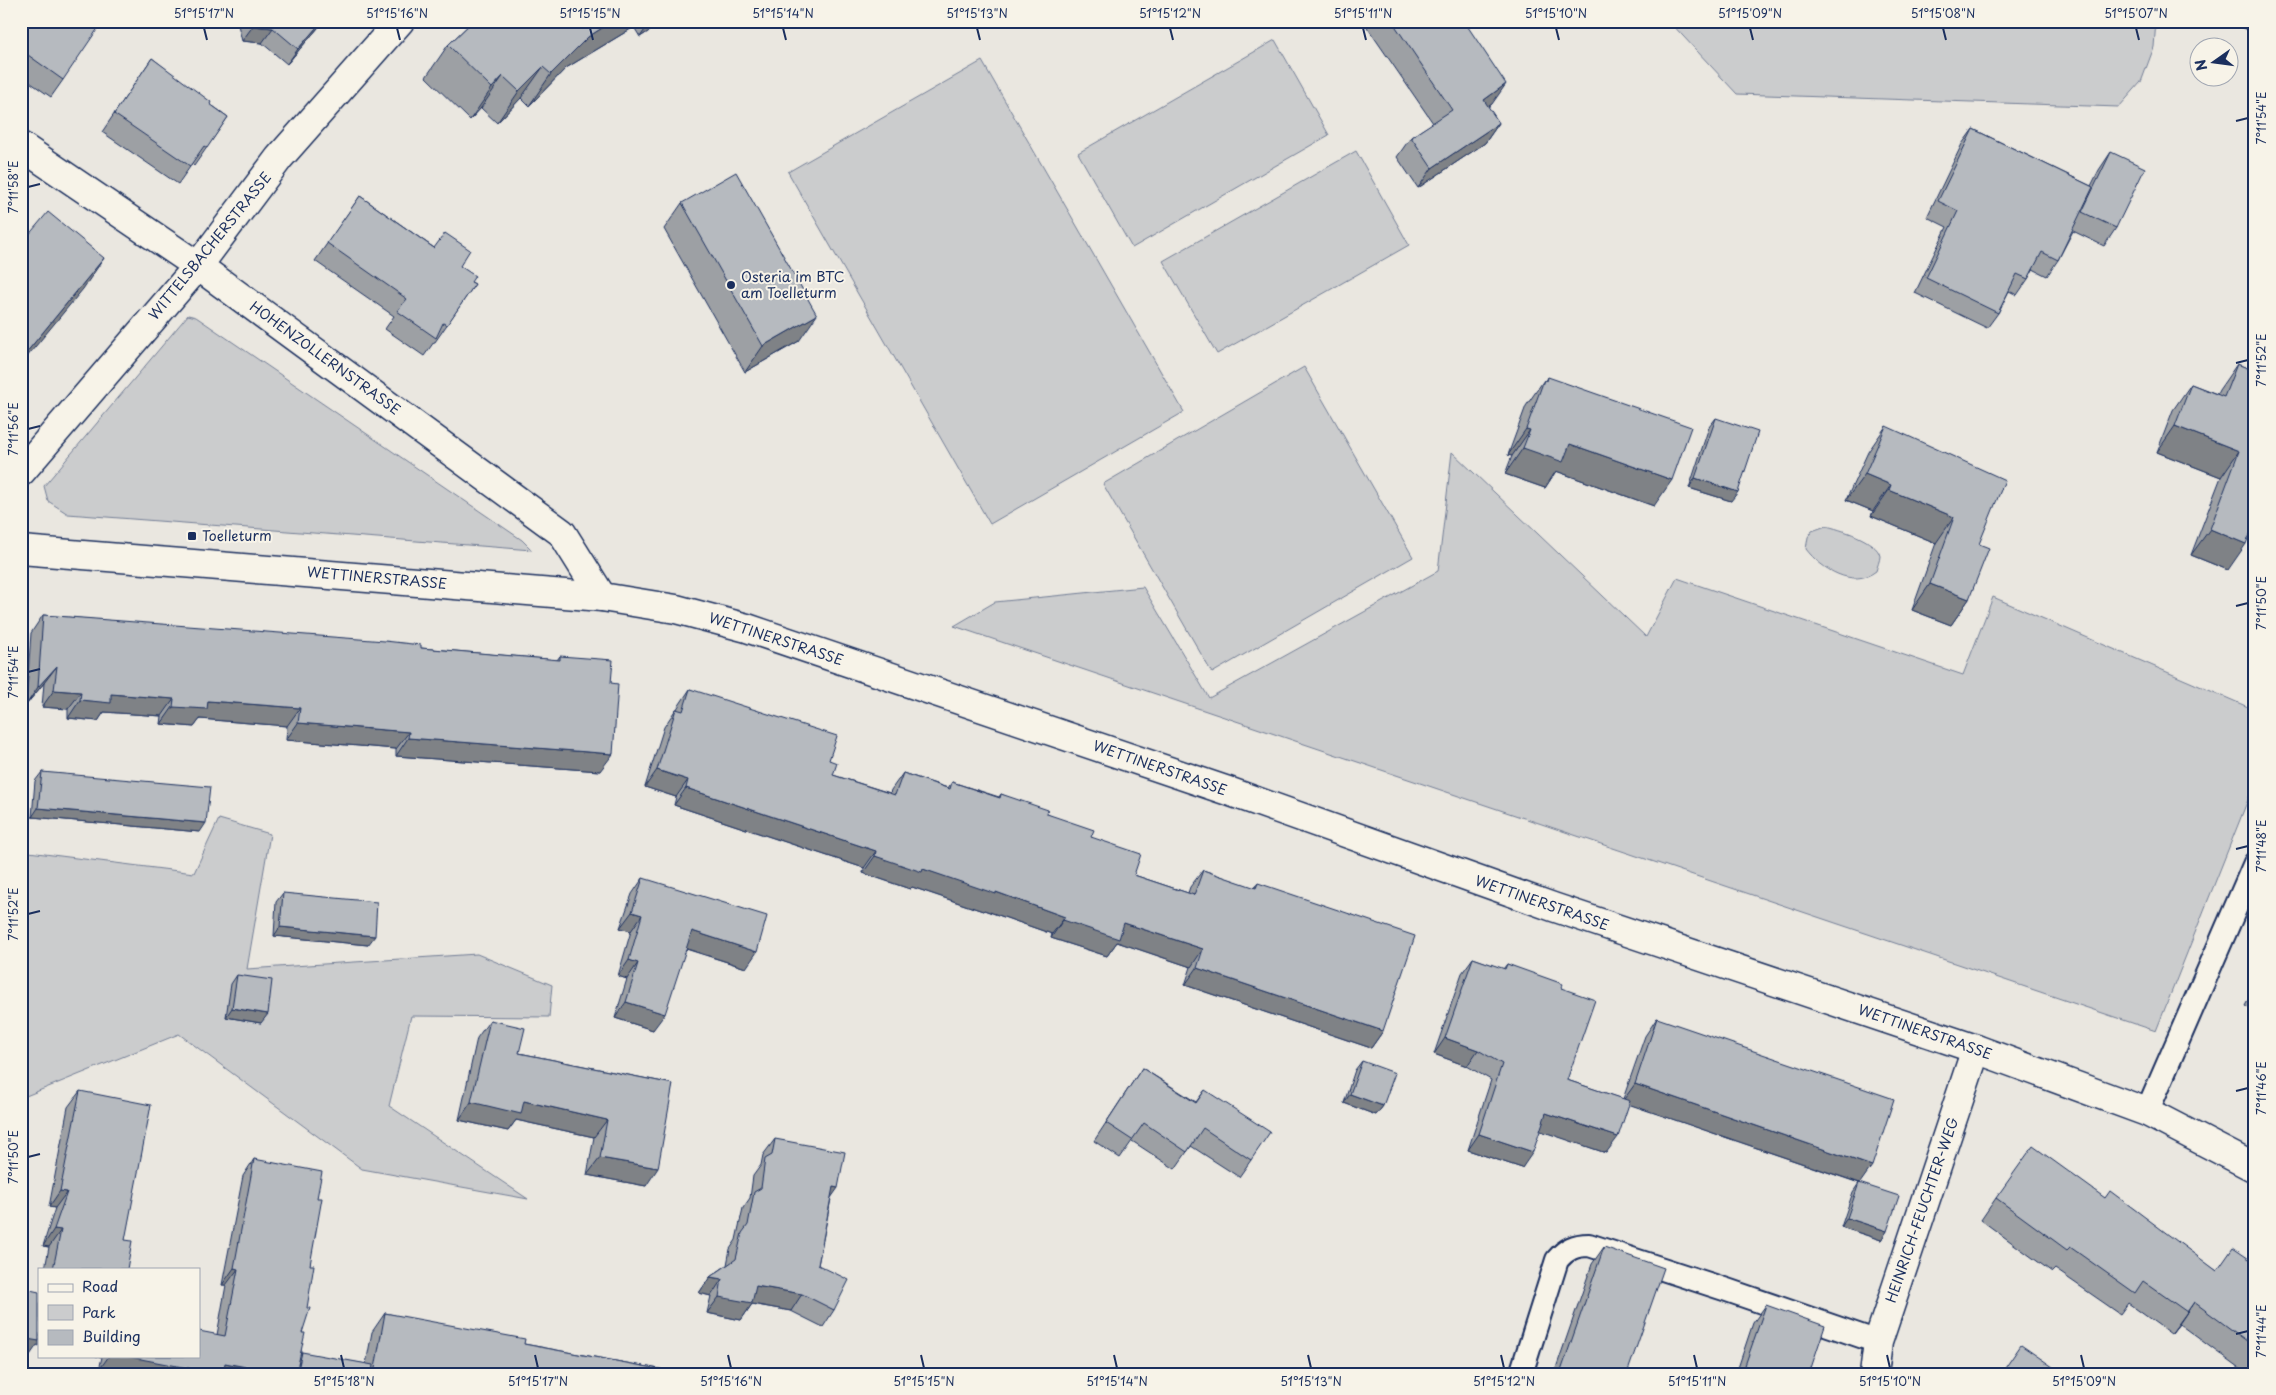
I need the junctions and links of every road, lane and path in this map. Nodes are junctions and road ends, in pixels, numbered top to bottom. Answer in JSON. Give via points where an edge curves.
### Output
{"nodes":[{"id":1,"x":400,"y":21,"type":"edge"},
{"id":2,"x":21,"y":146,"type":"edge"},
{"id":3,"x":198,"y":266,"type":"junction"},
{"id":4,"x":21,"y":472,"type":"edge"},
{"id":5,"x":21,"y":550,"type":"edge"},
{"id":6,"x":602,"y":597,"type":"junction"},
{"id":7,"x":2255,"y":863,"type":"edge"},
{"id":8,"x":1976,"y":1048,"type":"junction"},
{"id":9,"x":2147,"y":1112,"type":"junction"},
{"id":10,"x":2255,"y":1168,"type":"edge"},
{"id":11,"x":1878,"y":1342,"type":"junction"},
{"id":12,"x":1521,"y":1374,"type":"edge"},
{"id":13,"x":1874,"y":1374,"type":"edge"}],
"edges":[{"from":1,"to":3,"type":"street","name":"WITTELSBACHERSTRASSE","via":[[280,158]]},
{"from":2,"to":3,"type":"street","name":"HOHENZOLLERNSTRASSE"},
{"from":3,"to":4,"type":"street","name":"WITTELSBACHERSTRASSE"},
{"from":3,"to":6,"type":"street","name":"HOHENZOLLERNSTRASSE","via":[[562,533]]},
{"from":5,"to":6,"type":"street","name":"WETTINERSTRASSE"},
{"from":6,"to":8,"type":"street","name":"WETTINERSTRASSE","via":[[676,609],[747,628],[1228,791],[1553,908]]},
{"from":7,"to":9,"type":"lane"},
{"from":8,"to":9,"type":"street","name":"WETTINERSTRASSE"},
{"from":8,"to":11,"type":"street","name":"HEINRICH-FEUCHTER-WEG"},
{"from":9,"to":10,"type":"street","name":"WETTINERSTRASSE"},
{"from":11,"to":12,"type":"lane","via":[[1589,1245],[1578,1245],[1557,1260]]},
{"from":11,"to":13,"type":"street","name":"HEINRICH-FEUCHTER-WEG"}]}
